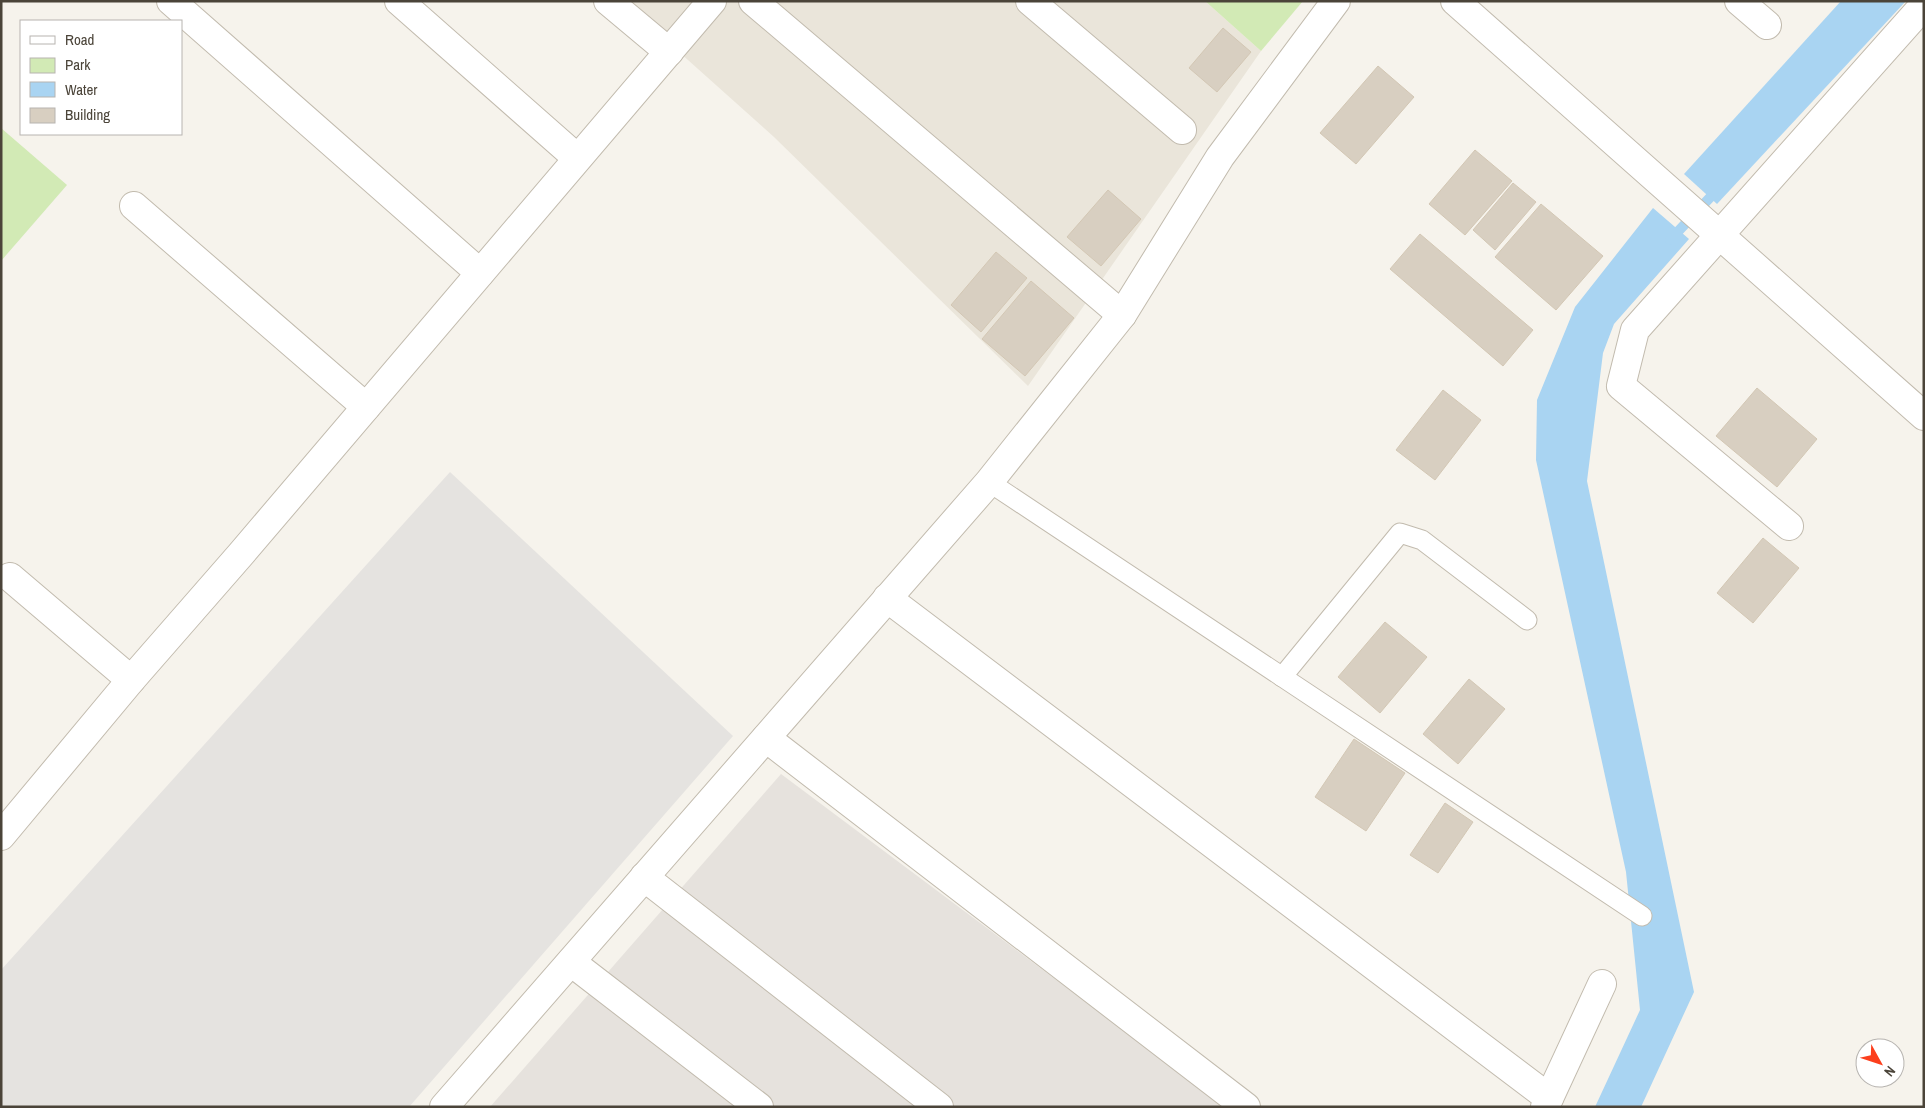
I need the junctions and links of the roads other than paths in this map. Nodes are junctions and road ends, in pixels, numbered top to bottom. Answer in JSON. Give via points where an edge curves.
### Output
{"nodes":[{"id":1,"x":171,"y":1,"type":"edge"},
{"id":2,"x":399,"y":1,"type":"edge"},
{"id":3,"x":608,"y":1,"type":"edge"},
{"id":4,"x":712,"y":1,"type":"edge"},
{"id":5,"x":753,"y":1,"type":"edge"},
{"id":6,"x":1030,"y":1,"type":"edge"},
{"id":7,"x":1336,"y":1,"type":"edge"},
{"id":8,"x":1455,"y":1,"type":"edge"},
{"id":9,"x":1739,"y":1,"type":"edge"},
{"id":10,"x":1924,"y":5,"type":"edge"},
{"id":11,"x":1767,"y":25,"type":"dead end"},
{"id":12,"x":669,"y":52,"type":"junction"},
{"id":13,"x":1182,"y":130,"type":"dead end"},
{"id":14,"x":577,"y":158,"type":"junction"},
{"id":15,"x":134,"y":206,"type":"dead end"},
{"id":16,"x":1720,"y":235,"type":"junction"},
{"id":17,"x":480,"y":273,"type":"junction"},
{"id":18,"x":1122,"y":315,"type":"junction"},
{"id":19,"x":366,"y":407,"type":"junction"},
{"id":20,"x":1924,"y":416,"type":"edge"},
{"id":21,"x":989,"y":482,"type":"junction"},
{"id":22,"x":1789,"y":526,"type":"dead end"},
{"id":23,"x":10,"y":577,"type":"dead end"},
{"id":24,"x":887,"y":598,"type":"junction"},
{"id":25,"x":1527,"y":620,"type":"dead end"},
{"id":26,"x":1282,"y":677,"type":"junction"},
{"id":27,"x":131,"y":680,"type":"junction"},
{"id":28,"x":766,"y":738,"type":"junction"},
{"id":29,"x":6,"y":820,"type":"edge"},
{"id":30,"x":644,"y":878,"type":"junction"},
{"id":31,"x":1642,"y":916,"type":"dead end"},
{"id":32,"x":571,"y":962,"type":"junction"},
{"id":33,"x":1602,"y":984,"type":"dead end"},
{"id":34,"x":1547,"y":1102,"type":"edge"},
{"id":35,"x":444,"y":1107,"type":"edge"},
{"id":36,"x":759,"y":1107,"type":"edge"},
{"id":37,"x":939,"y":1107,"type":"edge"},
{"id":38,"x":1246,"y":1107,"type":"edge"}],
"edges":[{"from":1,"to":17,"type":"street"},
{"from":2,"to":14,"type":"street"},
{"from":3,"to":12,"type":"street"},
{"from":4,"to":12,"type":"street"},
{"from":5,"to":18,"type":"street"},
{"from":6,"to":13,"type":"street"},
{"from":7,"to":18,"type":"street","via":[[1220,157]]},
{"from":8,"to":16,"type":"street"},
{"from":9,"to":11,"type":"street"},
{"from":10,"to":16,"type":"street"},
{"from":12,"to":14,"type":"street"},
{"from":14,"to":17,"type":"street"},
{"from":15,"to":19,"type":"street"},
{"from":16,"to":20,"type":"street"},
{"from":16,"to":22,"type":"street","via":[[1635,330],[1621,386]]},
{"from":17,"to":19,"type":"street"},
{"from":18,"to":21,"type":"street"},
{"from":19,"to":27,"type":"street"},
{"from":21,"to":24,"type":"street"},
{"from":21,"to":26,"type":"lane"},
{"from":23,"to":27,"type":"street"},
{"from":24,"to":28,"type":"street"},
{"from":24,"to":34,"type":"street"},
{"from":25,"to":26,"type":"lane","via":[[1422,540],[1400,533]]},
{"from":26,"to":31,"type":"lane"},
{"from":27,"to":29,"type":"street"},
{"from":28,"to":30,"type":"street"},
{"from":28,"to":38,"type":"street"},
{"from":30,"to":32,"type":"street"},
{"from":30,"to":37,"type":"street"},
{"from":32,"to":35,"type":"street"},
{"from":32,"to":36,"type":"street"},
{"from":33,"to":34,"type":"street"}]}
